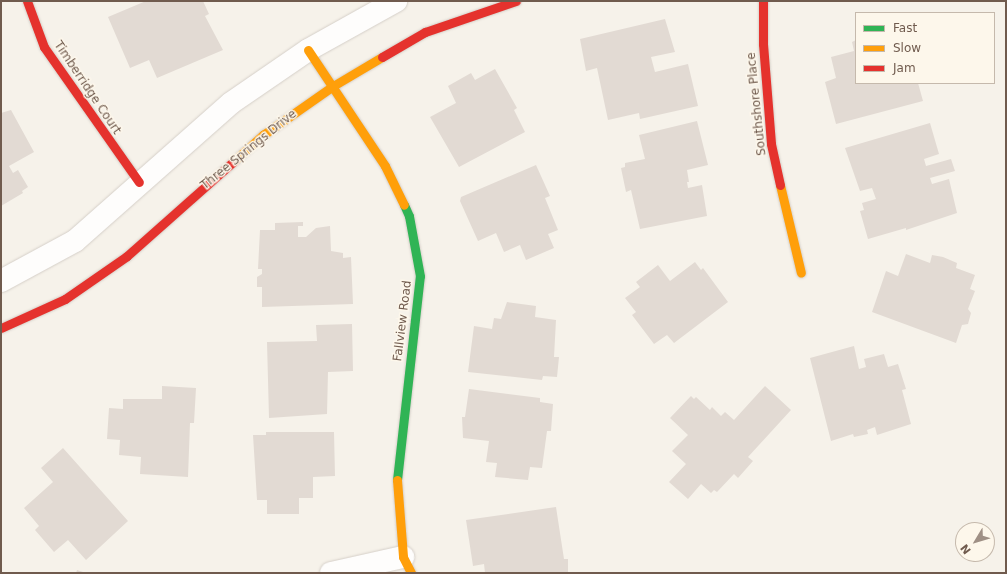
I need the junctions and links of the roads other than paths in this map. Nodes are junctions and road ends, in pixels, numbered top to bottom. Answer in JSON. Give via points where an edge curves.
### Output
{"nodes":[{"id":1,"x":27,"y":1,"type":"edge"},
{"id":2,"x":396,"y":1,"type":"edge"},
{"id":3,"x":516,"y":1,"type":"edge"},
{"id":4,"x":763,"y":1,"type":"edge"},
{"id":5,"x":308,"y":50,"type":"junction"},
{"id":6,"x":332,"y":86,"type":"junction"},
{"id":7,"x":139,"y":182,"type":"junction"},
{"id":8,"x":801,"y":273,"type":"dead end"},
{"id":9,"x":1,"y":281,"type":"edge"},
{"id":10,"x":1,"y":328,"type":"edge"},
{"id":11,"x":407,"y":565,"type":"edge"},
{"id":12,"x":331,"y":573,"type":"edge"}],
"edges":[{"from":1,"to":7,"type":"street","name":"Timberridge Court","via":[[44,47]]},
{"from":2,"to":5,"type":"street"},
{"from":3,"to":6,"type":"street","name":"Three Springs Drive","via":[[425,32]]},
{"from":4,"to":8,"type":"street","name":"Southshore Place","via":[[763,44],[771,144]]},
{"from":5,"to":6,"type":"street","name":"Fallview Road"},
{"from":5,"to":7,"type":"street","via":[[231,104]]},
{"from":6,"to":10,"type":"street","name":"Three Springs Drive","via":[[263,135],[127,256],[66,299]]},
{"from":6,"to":11,"type":"street","name":"Fallview Road","via":[[385,166],[409,216],[420,276],[396,481]]},
{"from":7,"to":9,"type":"street","via":[[76,240]]},
{"from":11,"to":12,"type":"street"}]}
